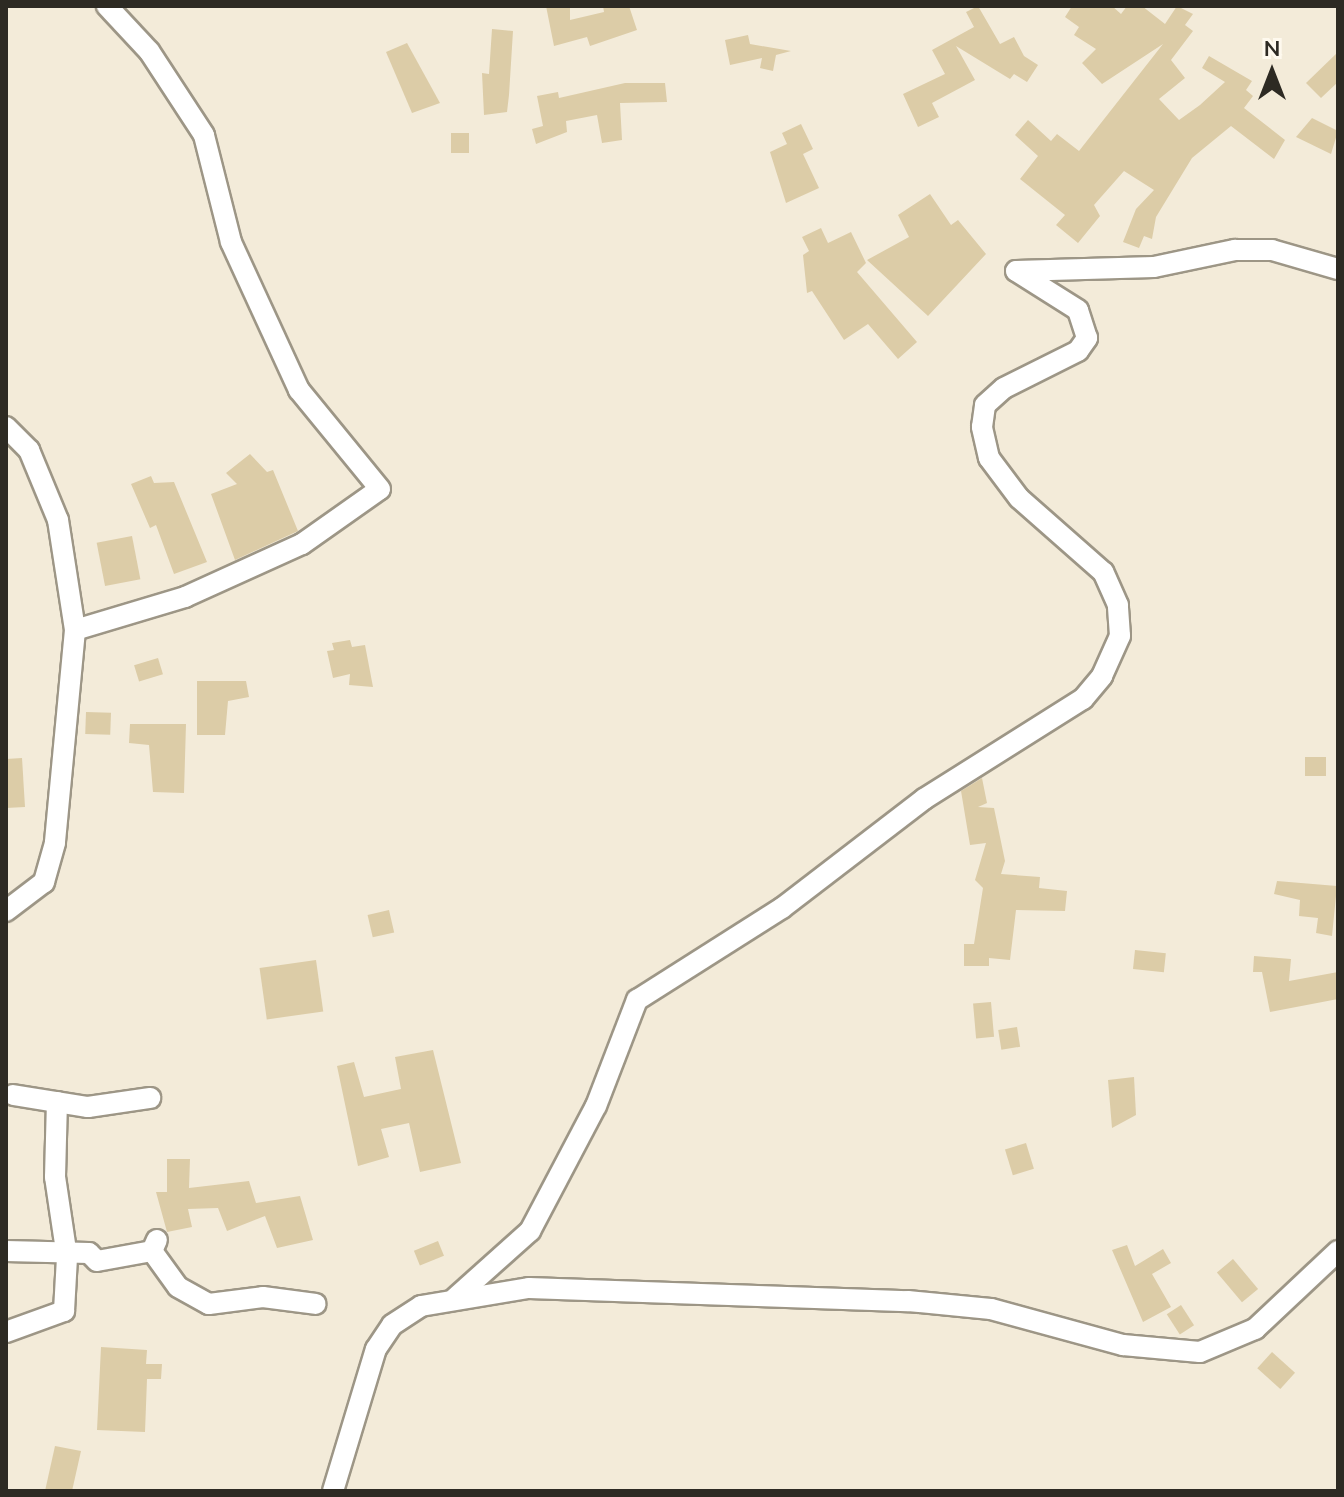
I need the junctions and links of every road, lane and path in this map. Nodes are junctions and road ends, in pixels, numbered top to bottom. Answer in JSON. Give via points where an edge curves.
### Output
{"nodes":[{"id":1,"x":107,"y":6,"type":"edge"},
{"id":2,"x":1338,"y":269,"type":"edge"},
{"id":3,"x":6,"y":427,"type":"edge"},
{"id":4,"x":75,"y":630,"type":"junction"},
{"id":5,"x":6,"y":911,"type":"edge"},
{"id":6,"x":13,"y":1095,"type":"dead end"},
{"id":7,"x":150,"y":1098,"type":"dead end"},
{"id":8,"x":57,"y":1102,"type":"junction"},
{"id":9,"x":6,"y":1251,"type":"edge"},
{"id":10,"x":1338,"y":1251,"type":"edge"},
{"id":11,"x":67,"y":1257,"type":"junction"},
{"id":12,"x":455,"y":1298,"type":"junction"},
{"id":13,"x":316,"y":1304,"type":"dead end"},
{"id":14,"x":6,"y":1332,"type":"edge"},
{"id":15,"x":333,"y":1491,"type":"edge"}],
"edges":[{"from":1,"to":4,"type":"street","via":[[149,51],[204,135],[231,242],[299,390],[380,489],[302,544],[185,597]]},
{"from":2,"to":12,"type":"street","via":[[1272,250],[1235,250],[1154,267],[1016,271],[1078,310],[1087,338],[1078,351],[1004,388],[985,405],[982,427],[989,458],[1019,498],[1103,572],[1118,605],[1120,636],[1102,676],[1083,699],[924,799],[782,908],[637,1000],[596,1106],[530,1231]]},
{"from":3,"to":4,"type":"street","via":[[29,450],[58,520]]},
{"from":4,"to":5,"type":"street","via":[[55,843],[44,882]]},
{"from":6,"to":8,"type":"street"},
{"from":7,"to":8,"type":"street","via":[[88,1107]]},
{"from":8,"to":11,"type":"street","via":[[55,1177]]},
{"from":9,"to":11,"type":"street","via":[[37,1249]]},
{"from":10,"to":12,"type":"street","via":[[1255,1329],[1200,1352],[1123,1345],[991,1309],[908,1301],[529,1288]]},
{"from":11,"to":13,"type":"street","via":[[89,1253],[97,1261],[154,1246],[178,1287],[209,1304],[263,1297]]},
{"from":11,"to":14,"type":"street","via":[[64,1311]]},
{"from":12,"to":15,"type":"street","via":[[421,1306],[392,1325],[376,1349]]}]}
